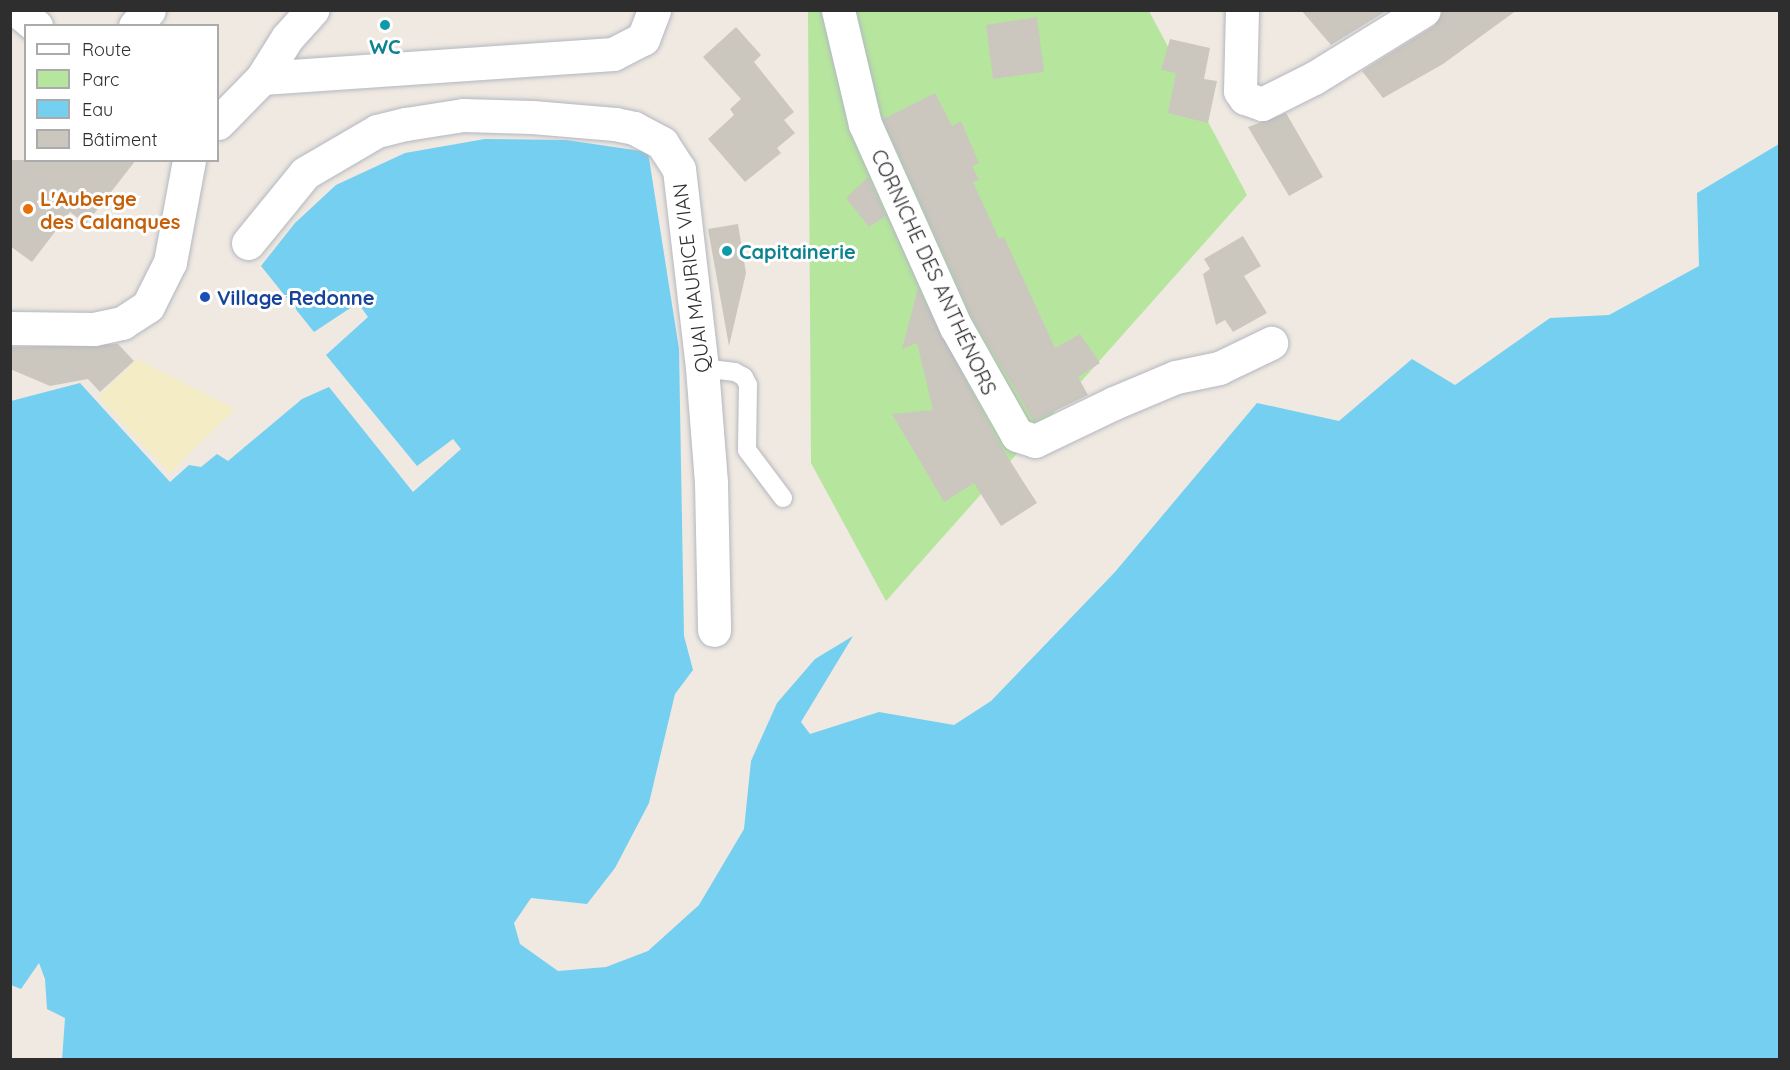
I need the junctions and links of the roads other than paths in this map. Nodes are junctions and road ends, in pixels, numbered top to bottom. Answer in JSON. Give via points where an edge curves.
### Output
{"nodes":[{"id":1,"x":17,"y":10,"type":"edge"},
{"id":2,"x":149,"y":10,"type":"edge"},
{"id":3,"x":312,"y":10,"type":"edge"},
{"id":4,"x":654,"y":10,"type":"edge"},
{"id":5,"x":838,"y":10,"type":"edge"},
{"id":6,"x":1242,"y":10,"type":"edge"},
{"id":7,"x":1424,"y":10,"type":"edge"},
{"id":8,"x":34,"y":24,"type":"edge"},
{"id":9,"x":137,"y":24,"type":"edge"},
{"id":10,"x":262,"y":78,"type":"junction"},
{"id":11,"x":219,"y":122,"type":"edge"},
{"id":12,"x":189,"y":162,"type":"edge"},
{"id":13,"x":248,"y":243,"type":"dead end"},
{"id":14,"x":10,"y":328,"type":"edge"},
{"id":15,"x":1271,"y":343,"type":"dead end"},
{"id":16,"x":702,"y":368,"type":"junction"},
{"id":17,"x":783,"y":498,"type":"dead end"},
{"id":18,"x":714,"y":630,"type":"dead end"}],
"edges":[{"from":1,"to":8,"type":"street"},
{"from":2,"to":9,"type":"street"},
{"from":3,"to":10,"type":"street","via":[[287,38]]},
{"from":4,"to":10,"type":"street","via":[[643,39],[613,54]]},
{"from":5,"to":15,"type":"street","name":"CORNICHE DES ANTHÉNORS","via":[[865,124],[956,327],[1017,435],[1035,441],[1176,377],[1219,368]]},
{"from":6,"to":7,"type":"street","via":[[1240,91],[1245,98],[1262,104],[1314,78]]},
{"from":10,"to":11,"type":"street"},
{"from":12,"to":14,"type":"street","via":[[170,262],[148,306],[122,322],[94,329]]},
{"from":13,"to":16,"type":"street","name":"QUAI MAURICE VIAN","via":[[305,173],[377,131],[463,115],[492,114],[634,128],[662,143],[679,170]]},
{"from":16,"to":17,"type":"lane","via":[[735,372],[744,377],[748,385],[747,450]]},
{"from":16,"to":18,"type":"street","name":"QUAI MAURICE VIAN","via":[[711,483]]}]}
